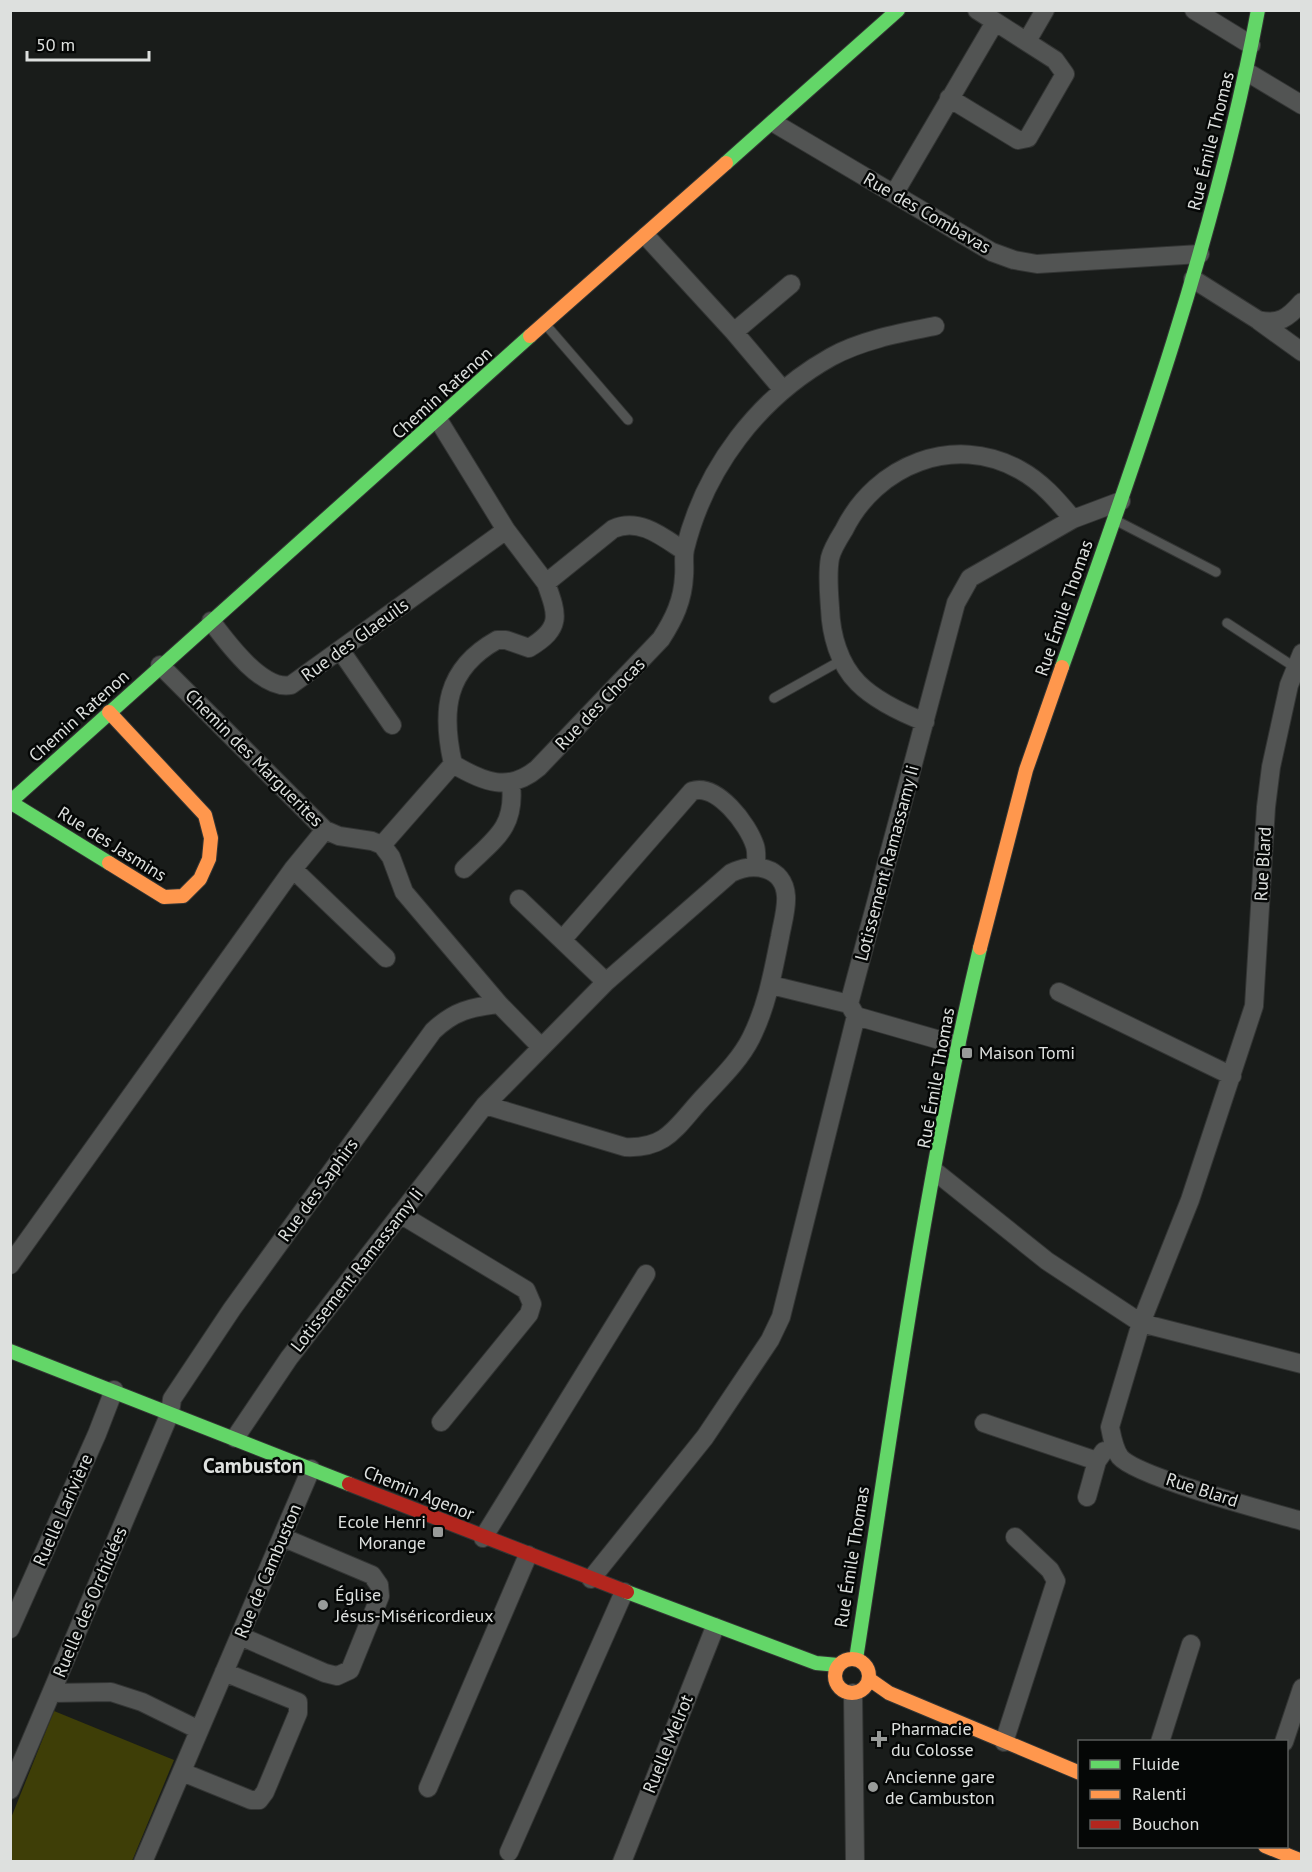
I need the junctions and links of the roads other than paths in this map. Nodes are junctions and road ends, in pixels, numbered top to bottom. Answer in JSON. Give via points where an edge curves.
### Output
{"nodes":[{"id":1,"x":898,"y":10,"type":"edge"},
{"id":2,"x":977,"y":10,"type":"edge"},
{"id":3,"x":1046,"y":10,"type":"edge"},
{"id":4,"x":1194,"y":10,"type":"edge"},
{"id":5,"x":1257,"y":10,"type":"edge"},
{"id":6,"x":995,"y":22,"type":"junction"},
{"id":7,"x":1028,"y":41,"type":"junction"},
{"id":8,"x":1251,"y":45,"type":"junction"},
{"id":9,"x":1246,"y":72,"type":"junction"},
{"id":10,"x":949,"y":98,"type":"junction"},
{"id":11,"x":1302,"y":105,"type":"edge"},
{"id":12,"x":774,"y":123,"type":"junction"},
{"id":13,"x":894,"y":194,"type":"junction"},
{"id":14,"x":646,"y":236,"type":"junction"},
{"id":15,"x":1200,"y":254,"type":"junction"},
{"id":16,"x":1193,"y":279,"type":"junction"},
{"id":17,"x":791,"y":284,"type":"dead end"},
{"id":18,"x":1302,"y":302,"type":"edge"},
{"id":19,"x":1258,"y":320,"type":"junction"},
{"id":20,"x":546,"y":325,"type":"junction"},
{"id":21,"x":935,"y":326,"type":"dead end"},
{"id":22,"x":734,"y":332,"type":"junction"},
{"id":23,"x":1302,"y":352,"type":"edge"},
{"id":24,"x":783,"y":390,"type":"junction"},
{"id":25,"x":628,"y":420,"type":"dead end"},
{"id":26,"x":438,"y":421,"type":"junction"},
{"id":27,"x":1121,"y":501,"type":"junction"},
{"id":28,"x":1073,"y":519,"type":"junction"},
{"id":29,"x":1115,"y":519,"type":"junction"},
{"id":30,"x":506,"y":530,"type":"junction"},
{"id":31,"x":684,"y":551,"type":"junction"},
{"id":32,"x":1216,"y":572,"type":"dead end"},
{"id":33,"x":546,"y":583,"type":"junction"},
{"id":34,"x":211,"y":621,"type":"junction"},
{"id":35,"x":1227,"y":623,"type":"dead end"},
{"id":36,"x":341,"y":651,"type":"junction"},
{"id":37,"x":842,"y":660,"type":"junction"},
{"id":38,"x":1299,"y":661,"type":"edge"},
{"id":39,"x":160,"y":665,"type":"junction"},
{"id":40,"x":774,"y":698,"type":"dead end"},
{"id":41,"x":110,"y":712,"type":"junction"},
{"id":42,"x":925,"y":722,"type":"junction"},
{"id":43,"x":392,"y":725,"type":"dead end"},
{"id":44,"x":453,"y":764,"type":"junction"},
{"id":45,"x":512,"y":784,"type":"junction"},
{"id":46,"x":10,"y":802,"type":"edge"},
{"id":47,"x":324,"y":830,"type":"junction"},
{"id":48,"x":382,"y":845,"type":"junction"},
{"id":49,"x":756,"y":865,"type":"junction"},
{"id":50,"x":293,"y":869,"type":"junction"},
{"id":51,"x":464,"y":869,"type":"dead end"},
{"id":52,"x":519,"y":899,"type":"dead end"},
{"id":53,"x":562,"y":940,"type":"junction"},
{"id":54,"x":386,"y":958,"type":"dead end"},
{"id":55,"x":606,"y":982,"type":"junction"},
{"id":56,"x":771,"y":985,"type":"junction"},
{"id":57,"x":1059,"y":992,"type":"dead end"},
{"id":58,"x":499,"y":1004,"type":"junction"},
{"id":59,"x":852,"y":1010,"type":"junction"},
{"id":60,"x":957,"y":1046,"type":"junction"},
{"id":61,"x":541,"y":1047,"type":"junction"},
{"id":62,"x":1232,"y":1076,"type":"junction"},
{"id":63,"x":485,"y":1105,"type":"junction"},
{"id":64,"x":937,"y":1173,"type":"junction"},
{"id":65,"x":400,"y":1214,"type":"junction"},
{"id":66,"x":10,"y":1265,"type":"edge"},
{"id":67,"x":646,"y":1274,"type":"dead end"},
{"id":68,"x":1141,"y":1323,"type":"junction"},
{"id":69,"x":10,"y":1351,"type":"edge"},
{"id":70,"x":1302,"y":1364,"type":"edge"},
{"id":71,"x":114,"y":1390,"type":"junction"},
{"id":72,"x":170,"y":1413,"type":"junction"},
{"id":73,"x":441,"y":1422,"type":"dead end"},
{"id":74,"x":984,"y":1423,"type":"dead end"},
{"id":75,"x":235,"y":1438,"type":"junction"},
{"id":76,"x":1114,"y":1444,"type":"junction"},
{"id":77,"x":1097,"y":1461,"type":"junction"},
{"id":78,"x":311,"y":1469,"type":"junction"},
{"id":79,"x":1087,"y":1497,"type":"dead end"},
{"id":80,"x":1302,"y":1521,"type":"edge"},
{"id":81,"x":282,"y":1537,"type":"junction"},
{"id":82,"x":1015,"y":1537,"type":"dead end"},
{"id":83,"x":483,"y":1538,"type":"junction"},
{"id":84,"x":528,"y":1556,"type":"junction"},
{"id":85,"x":591,"y":1579,"type":"junction"},
{"id":86,"x":624,"y":1592,"type":"junction"},
{"id":87,"x":715,"y":1626,"type":"junction"},
{"id":88,"x":10,"y":1629,"type":"edge"},
{"id":89,"x":240,"y":1636,"type":"junction"},
{"id":90,"x":1191,"y":1644,"type":"dead end"},
{"id":91,"x":856,"y":1659,"type":"junction"},
{"id":92,"x":836,"y":1671,"type":"junction"},
{"id":93,"x":224,"y":1672,"type":"junction"},
{"id":94,"x":862,"y":1687,"type":"junction"},
{"id":95,"x":1302,"y":1688,"type":"edge"},
{"id":96,"x":52,"y":1693,"type":"junction"},
{"id":97,"x":199,"y":1730,"type":"junction"},
{"id":98,"x":1161,"y":1740,"type":"edge"},
{"id":99,"x":1285,"y":1740,"type":"edge"},
{"id":100,"x":1004,"y":1742,"type":"junction"},
{"id":101,"x":182,"y":1772,"type":"junction"},
{"id":102,"x":1078,"y":1772,"type":"edge"},
{"id":103,"x":428,"y":1788,"type":"dead end"},
{"id":104,"x":10,"y":1790,"type":"edge"},
{"id":105,"x":1270,"y":1848,"type":"edge"},
{"id":106,"x":509,"y":1852,"type":"dead end"},
{"id":107,"x":1302,"y":1861,"type":"edge"},
{"id":108,"x":144,"y":1862,"type":"edge"},
{"id":109,"x":622,"y":1862,"type":"edge"},
{"id":110,"x":855,"y":1862,"type":"edge"}],
"edges":[{"from":1,"to":12,"type":"street","name":"Chemin Ratenon"},
{"from":2,"to":6,"type":"street"},
{"from":3,"to":7,"type":"street"},
{"from":4,"to":8,"type":"street"},
{"from":5,"to":8,"type":"street","name":"Rue Émile Thomas"},
{"from":6,"to":7,"type":"street"},
{"from":6,"to":10,"type":"street"},
{"from":7,"to":10,"type":"street","via":[[1055,60],[1065,74],[1028,138],[1018,140]]},
{"from":8,"to":9,"type":"street","name":"Rue Émile Thomas"},
{"from":9,"to":11,"type":"street"},
{"from":9,"to":15,"type":"street","name":"Rue Émile Thomas"},
{"from":10,"to":13,"type":"street"},
{"from":12,"to":13,"type":"street","name":"Rue des Combavas"},
{"from":12,"to":14,"type":"street","name":"Chemin Ratenon"},
{"from":13,"to":15,"type":"street","name":"Rue des Combavas","via":[[969,240],[1014,260],[1037,264]]},
{"from":14,"to":20,"type":"street","name":"Chemin Ratenon"},
{"from":14,"to":22,"type":"street"},
{"from":15,"to":16,"type":"street","name":"Rue Émile Thomas"},
{"from":16,"to":19,"type":"street"},
{"from":16,"to":27,"type":"street","name":"Rue Émile Thomas"},
{"from":17,"to":22,"type":"street"},
{"from":18,"to":19,"type":"street","via":[[1280,322]]},
{"from":19,"to":23,"type":"street"},
{"from":20,"to":25,"type":"lane"},
{"from":20,"to":26,"type":"street","name":"Chemin Ratenon"},
{"from":21,"to":24,"type":"street","name":"Rue des Chocas","via":[[880,338],[832,357]]},
{"from":22,"to":24,"type":"street"},
{"from":24,"to":31,"type":"street","name":"Rue des Chocas","via":[[716,469]]},
{"from":26,"to":30,"type":"street"},
{"from":26,"to":34,"type":"street","name":"Chemin Ratenon"},
{"from":27,"to":28,"type":"street","name":"Lotissement Ramassamy Ii"},
{"from":27,"to":29,"type":"street","name":"Rue Émile Thomas"},
{"from":28,"to":37,"type":"street","via":[[1047,489],[1019,469],[985,457],[947,454],[909,464],[878,483],[858,506],[830,557],[831,627]]},
{"from":28,"to":42,"type":"street","name":"Lotissement Ramassamy Ii","via":[[970,578],[956,603]]},
{"from":29,"to":32,"type":"lane"},
{"from":29,"to":60,"type":"street","name":"Rue Émile Thomas","via":[[1026,770]]},
{"from":30,"to":33,"type":"street"},
{"from":30,"to":36,"type":"street","name":"Rue des Glaeuils"},
{"from":31,"to":33,"type":"street","via":[[655,532],[624,524]]},
{"from":31,"to":45,"type":"street","name":"Rue des Chocas","via":[[681,601],[661,639],[538,768]]},
{"from":33,"to":44,"type":"street","via":[[555,607],[555,623],[548,636],[529,648],[497,640],[467,666],[453,688],[446,727]]},
{"from":34,"to":36,"type":"street","name":"Rue des Glaeuils","via":[[231,647],[264,678],[282,687],[300,680]]},
{"from":34,"to":39,"type":"street","name":"Chemin Ratenon"},
{"from":35,"to":38,"type":"lane"},
{"from":36,"to":43,"type":"street"},
{"from":37,"to":40,"type":"lane"},
{"from":37,"to":42,"type":"street","via":[[858,683],[880,700]]},
{"from":38,"to":62,"type":"street","name":"Rue Blard","via":[[1289,685],[1271,767],[1254,1006]]},
{"from":39,"to":41,"type":"street","name":"Chemin Ratenon"},
{"from":39,"to":47,"type":"street","name":"Chemin des Marguerites"},
{"from":41,"to":46,"type":"street","name":"Chemin Ratenon"},
{"from":41,"to":46,"type":"street","name":"Rue des Jasmins","via":[[205,815],[213,847],[202,877],[191,890],[183,896],[164,897]]},
{"from":42,"to":59,"type":"street","name":"Lotissement Ramassamy Ii"},
{"from":44,"to":45,"type":"street","via":[[472,775]]},
{"from":44,"to":48,"type":"street"},
{"from":45,"to":51,"type":"street","via":[[511,814],[505,828]]},
{"from":47,"to":48,"type":"street","name":"Chemin des Marguerites"},
{"from":47,"to":50,"type":"street"},
{"from":48,"to":58,"type":"street","via":[[391,857],[404,892]]},
{"from":49,"to":53,"type":"street","via":[[756,848],[748,830],[717,794],[692,791]]},
{"from":49,"to":55,"type":"street","name":"Lotissement Ramassamy Ii","via":[[731,873]]},
{"from":49,"to":56,"type":"street","via":[[769,869],[780,879],[786,895]]},
{"from":50,"to":54,"type":"street"},
{"from":50,"to":66,"type":"street"},
{"from":52,"to":53,"type":"street"},
{"from":53,"to":55,"type":"street"},
{"from":55,"to":61,"type":"street","name":"Lotissement Ramassamy Ii"},
{"from":56,"to":59,"type":"street"},
{"from":56,"to":63,"type":"street","via":[[750,1040],[735,1062],[666,1139],[654,1145],[643,1148],[617,1144]]},
{"from":57,"to":62,"type":"street"},
{"from":58,"to":61,"type":"street"},
{"from":58,"to":72,"type":"street","name":"Rue des Saphirs","via":[[462,1010],[433,1031],[232,1309],[172,1399]]},
{"from":59,"to":60,"type":"street"},
{"from":59,"to":85,"type":"street","name":"Lotissement Ramassamy Ii","via":[[781,1317],[770,1340],[705,1437]]},
{"from":60,"to":64,"type":"street","name":"Rue Émile Thomas"},
{"from":61,"to":63,"type":"street","name":"Lotissement Ramassamy Ii"},
{"from":62,"to":68,"type":"street","name":"Rue Blard","via":[[1190,1200]]},
{"from":63,"to":65,"type":"street","name":"Lotissement Ramassamy Ii"},
{"from":64,"to":68,"type":"street","via":[[1047,1261]]},
{"from":64,"to":91,"type":"street","name":"Rue Émile Thomas"},
{"from":65,"to":73,"type":"street","via":[[526,1290],[532,1304],[529,1314]]},
{"from":65,"to":75,"type":"street","name":"Lotissement Ramassamy Ii","via":[[289,1358]]},
{"from":67,"to":83,"type":"street"},
{"from":68,"to":70,"type":"street"},
{"from":68,"to":76,"type":"street","name":"Rue Blard","via":[[1110,1427]]},
{"from":69,"to":71,"type":"street","name":"Chemin Agenor"},
{"from":71,"to":72,"type":"street","name":"Chemin Agenor"},
{"from":71,"to":88,"type":"street","name":"Ruelle Larivière"},
{"from":72,"to":75,"type":"street","name":"Chemin Agenor"},
{"from":72,"to":96,"type":"street","name":"Ruelle des Orchidées"},
{"from":74,"to":77,"type":"street"},
{"from":75,"to":78,"type":"street","name":"Chemin Agenor"},
{"from":76,"to":77,"type":"street"},
{"from":76,"to":80,"type":"street","name":"Rue Blard","via":[[1121,1457],[1133,1466],[1184,1486]]},
{"from":77,"to":79,"type":"street"},
{"from":78,"to":81,"type":"street","name":"Rue de Cambuston"},
{"from":78,"to":83,"type":"street","name":"Chemin Agenor"},
{"from":81,"to":89,"type":"street","name":"Rue de Cambuston"},
{"from":81,"to":89,"type":"street","via":[[372,1575],[379,1585],[380,1596],[350,1670],[337,1676],[325,1673]]},
{"from":82,"to":100,"type":"street","via":[[1050,1570],[1056,1581]]},
{"from":83,"to":84,"type":"street","name":"Chemin Agenor"},
{"from":84,"to":85,"type":"street","name":"Chemin Agenor"},
{"from":84,"to":103,"type":"street"},
{"from":85,"to":86,"type":"street","name":"Chemin Agenor"},
{"from":86,"to":87,"type":"street","name":"Chemin Agenor"},
{"from":86,"to":106,"type":"street"},
{"from":87,"to":92,"type":"street","name":"Chemin Agenor"},
{"from":87,"to":109,"type":"street","name":"Ruelle Melrot"},
{"from":89,"to":93,"type":"street","name":"Rue de Cambuston"},
{"from":90,"to":98,"type":"street"},
{"from":91,"to":92,"type":"street","via":[[848,1659]]},
{"from":91,"to":94,"type":"street","via":[[868,1668]]},
{"from":92,"to":94,"type":"street","via":[[838,1686]]},
{"from":93,"to":97,"type":"street","name":"Rue de Cambuston"},
{"from":93,"to":101,"type":"street","via":[[298,1702],[298,1713],[265,1792],[259,1800],[251,1800]]},
{"from":94,"to":100,"type":"street","via":[[889,1692]]},
{"from":94,"to":110,"type":"street"},
{"from":95,"to":99,"type":"street"},
{"from":96,"to":97,"type":"street","via":[[111,1692],[142,1702]]},
{"from":96,"to":104,"type":"street","name":"Ruelle des Orchidées"},
{"from":97,"to":101,"type":"street","name":"Rue de Cambuston"},
{"from":100,"to":102,"type":"street"},
{"from":101,"to":108,"type":"street","name":"Rue de Cambuston"},
{"from":105,"to":107,"type":"street"}]}
